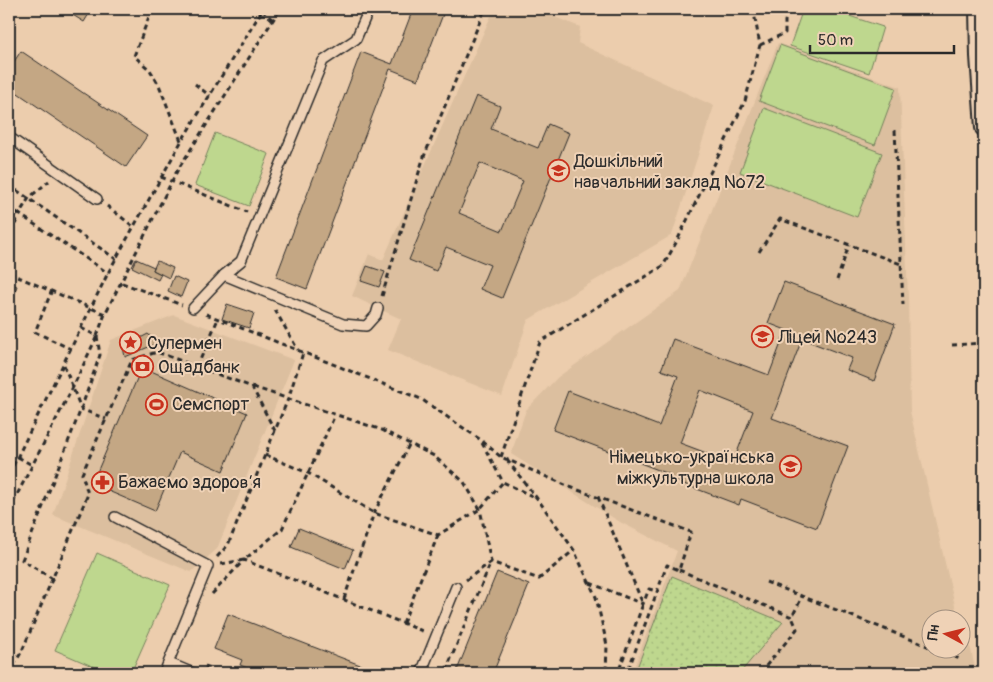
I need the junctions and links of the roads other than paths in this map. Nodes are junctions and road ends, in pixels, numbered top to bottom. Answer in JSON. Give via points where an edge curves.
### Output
{"nodes":[{"id":1,"x":369,"y":9,"type":"edge"},
{"id":2,"x":978,"y":9,"type":"edge"},
{"id":3,"x":981,"y":56,"type":"edge"},
{"id":4,"x":984,"y":128,"type":"edge"},
{"id":5,"x":9,"y":137,"type":"edge"},
{"id":6,"x":97,"y":198,"type":"road end"},
{"id":7,"x":224,"y":275,"type":"junction"},
{"id":8,"x":193,"y":308,"type":"road end"},
{"id":9,"x":378,"y":308,"type":"road end"},
{"id":10,"x":115,"y":517,"type":"dead end"},
{"id":11,"x":456,"y":587,"type":"road end"},
{"id":12,"x":169,"y":664,"type":"junction"},
{"id":13,"x":164,"y":673,"type":"edge"},
{"id":14,"x":193,"y":673,"type":"edge"},
{"id":15,"x":421,"y":673,"type":"edge"}],
"edges":[{"from":1,"to":7,"type":"lane","via":[[356,39],[322,62],[241,261]]},
{"from":2,"to":3,"type":"street"},
{"from":3,"to":4,"type":"street"},
{"from":5,"to":6,"type":"lane"},
{"from":7,"to":8,"type":"lane"},
{"from":7,"to":9,"type":"lane","via":[[343,324],[366,326]]},
{"from":10,"to":12,"type":"lane","via":[[208,566]]},
{"from":11,"to":15,"type":"lane"},
{"from":12,"to":13,"type":"lane"},
{"from":12,"to":14,"type":"lane"}]}
